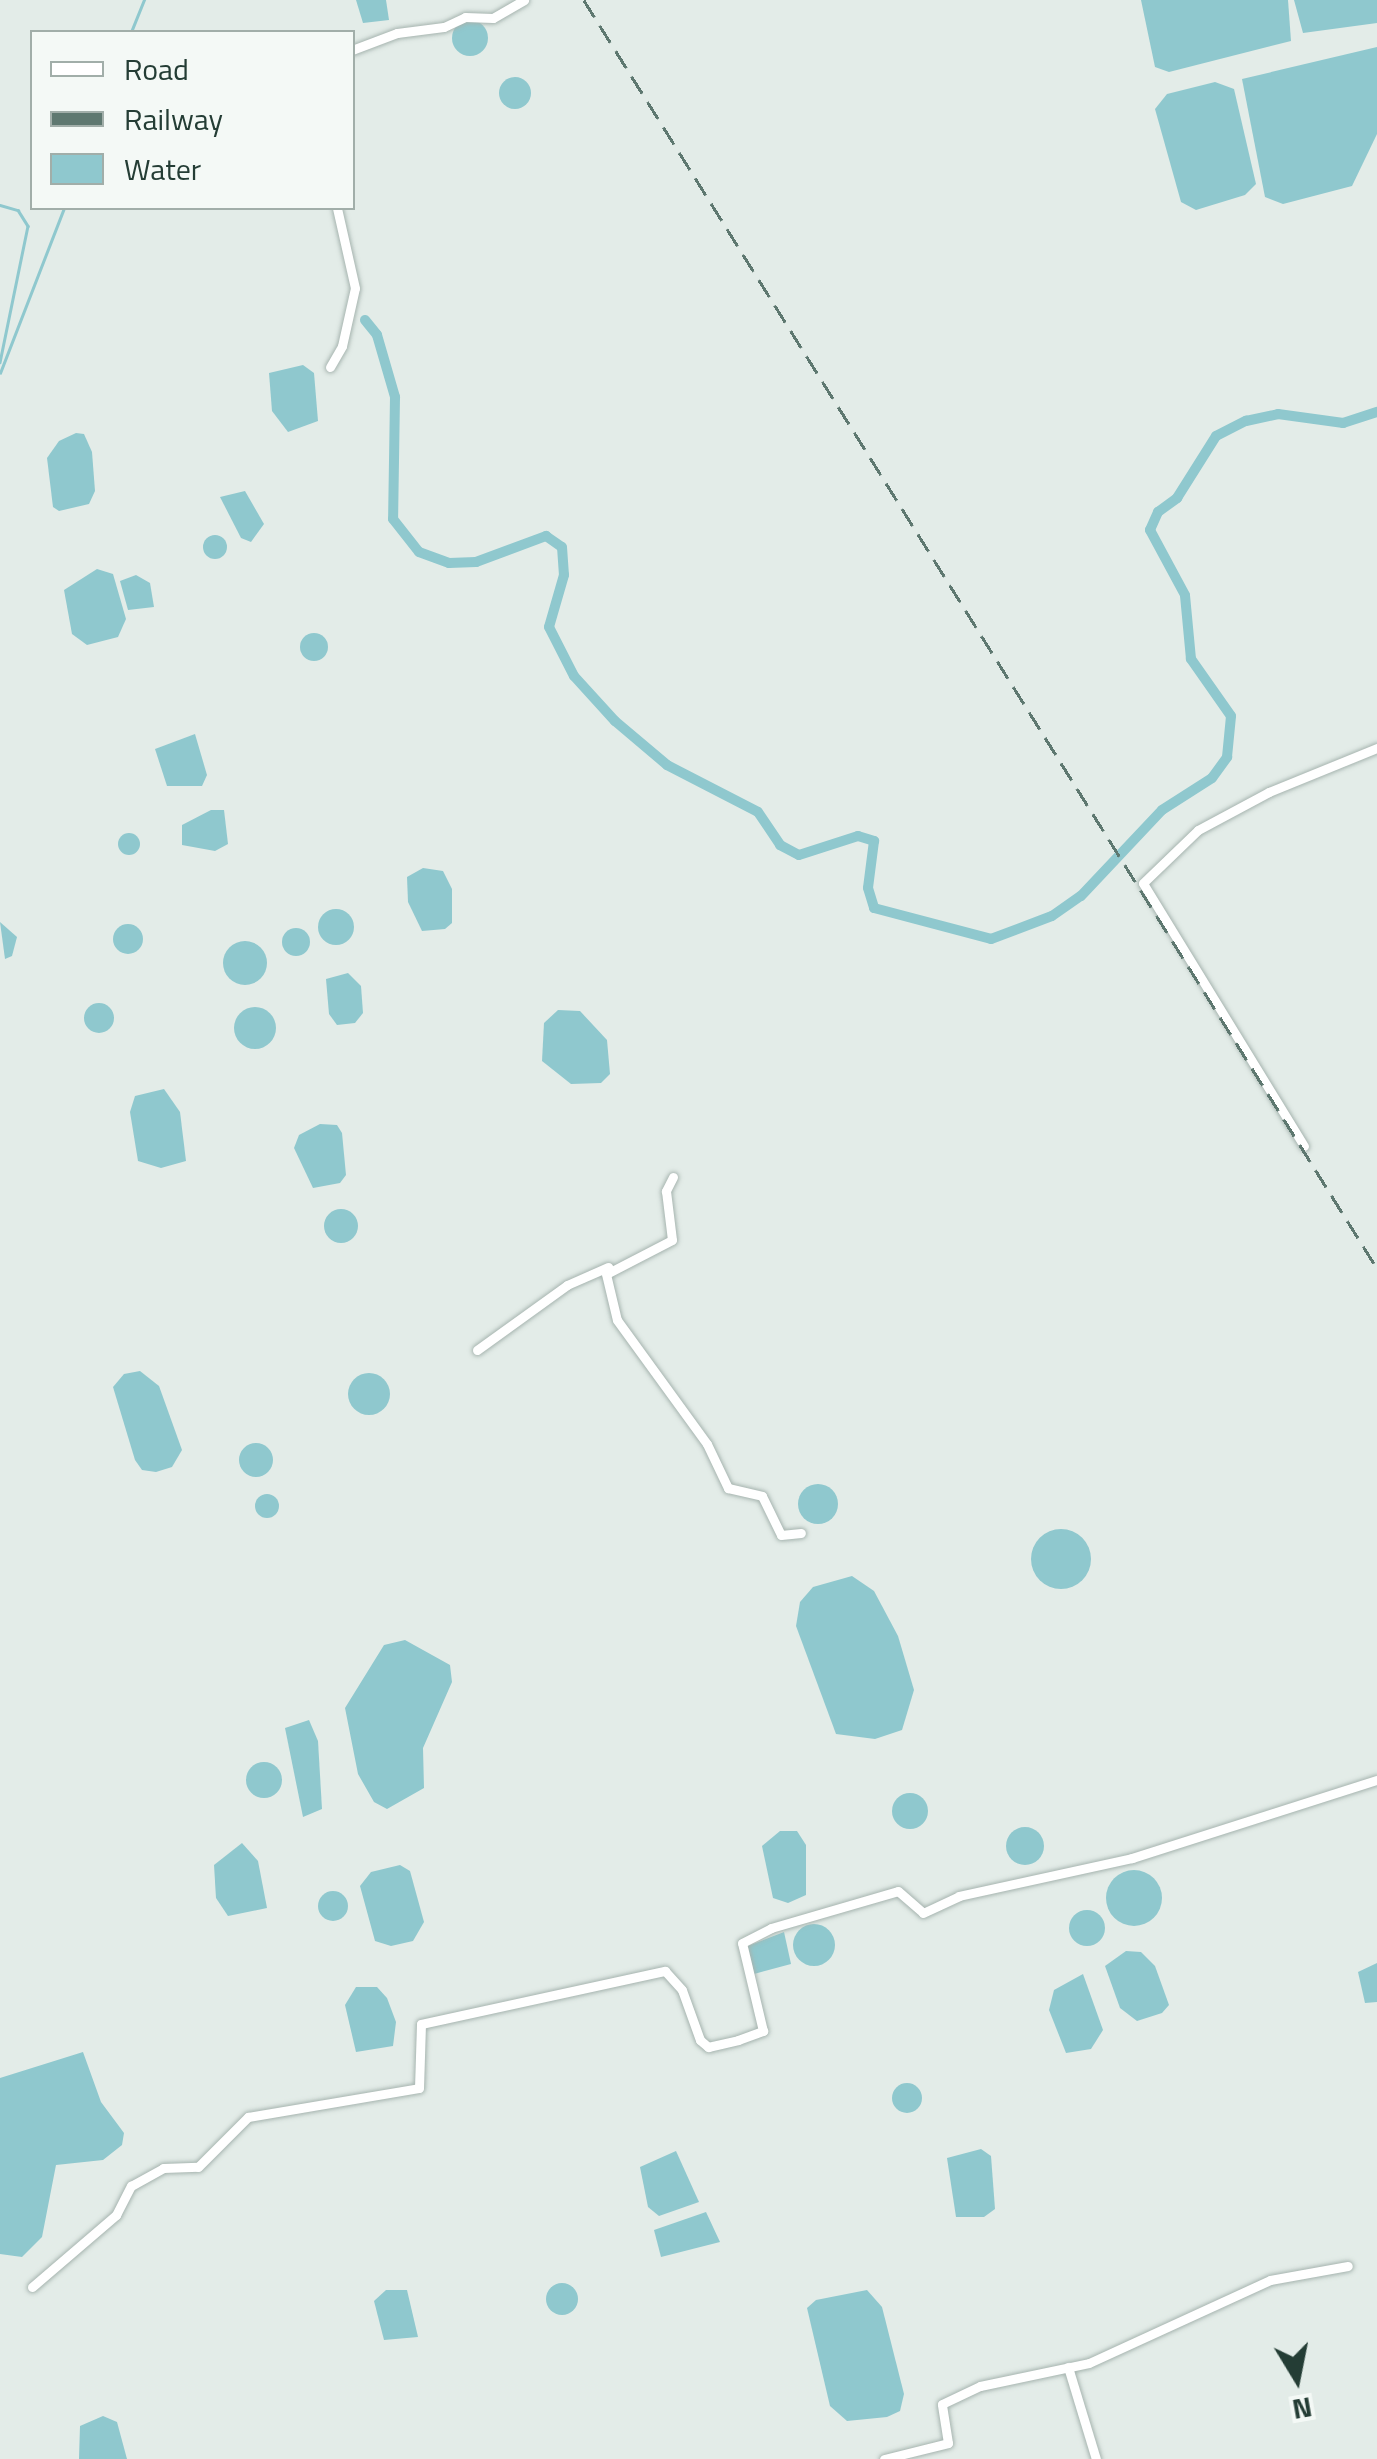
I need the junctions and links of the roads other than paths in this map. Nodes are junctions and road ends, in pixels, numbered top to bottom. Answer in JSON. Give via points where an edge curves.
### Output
{"nodes":[{"id":1,"x":524,"y":0,"type":"edge"},
{"id":2,"x":355,"y":49,"type":"edge"},
{"id":3,"x":337,"y":210,"type":"edge"},
{"id":4,"x":330,"y":367,"type":"dead end"},
{"id":5,"x":1377,"y":748,"type":"edge"},
{"id":6,"x":1304,"y":1146,"type":"dead end"},
{"id":7,"x":673,"y":1177,"type":"dead end"},
{"id":8,"x":608,"y":1267,"type":"junction"},
{"id":9,"x":477,"y":1350,"type":"dead end"},
{"id":10,"x":801,"y":1533,"type":"dead end"},
{"id":11,"x":1377,"y":1780,"type":"edge"},
{"id":12,"x":1348,"y":2266,"type":"dead end"},
{"id":13,"x":32,"y":2286,"type":"dead end"},
{"id":14,"x":1068,"y":2367,"type":"junction"},
{"id":15,"x":884,"y":2459,"type":"edge"},
{"id":16,"x":1096,"y":2459,"type":"edge"}],
"edges":[{"from":1,"to":2,"type":"street","via":[[494,18],[465,17]]},
{"from":3,"to":4,"type":"street","via":[[355,288],[342,346]]},
{"from":5,"to":6,"type":"street","via":[[1198,830],[1143,883]]},
{"from":7,"to":8,"type":"street","via":[[666,1191],[672,1240]]},
{"from":8,"to":9,"type":"street","via":[[567,1284]]},
{"from":8,"to":10,"type":"street","via":[[625,1336],[693,1424],[728,1488],[762,1496],[780,1534]]},
{"from":11,"to":13,"type":"street","via":[[1132,1858],[958,1896],[923,1913],[898,1891],[771,1928],[742,1942],[763,2031],[738,2040],[708,2046],[700,2040],[682,1990],[664,1971],[421,2024],[419,2088],[248,2117],[198,2166],[163,2168],[131,2186],[116,2215]]},
{"from":12,"to":14,"type":"street","via":[[1270,2280],[1167,2331]]},
{"from":14,"to":15,"type":"street","via":[[996,2379],[946,2401],[948,2443]]},
{"from":14,"to":16,"type":"street"}]}
